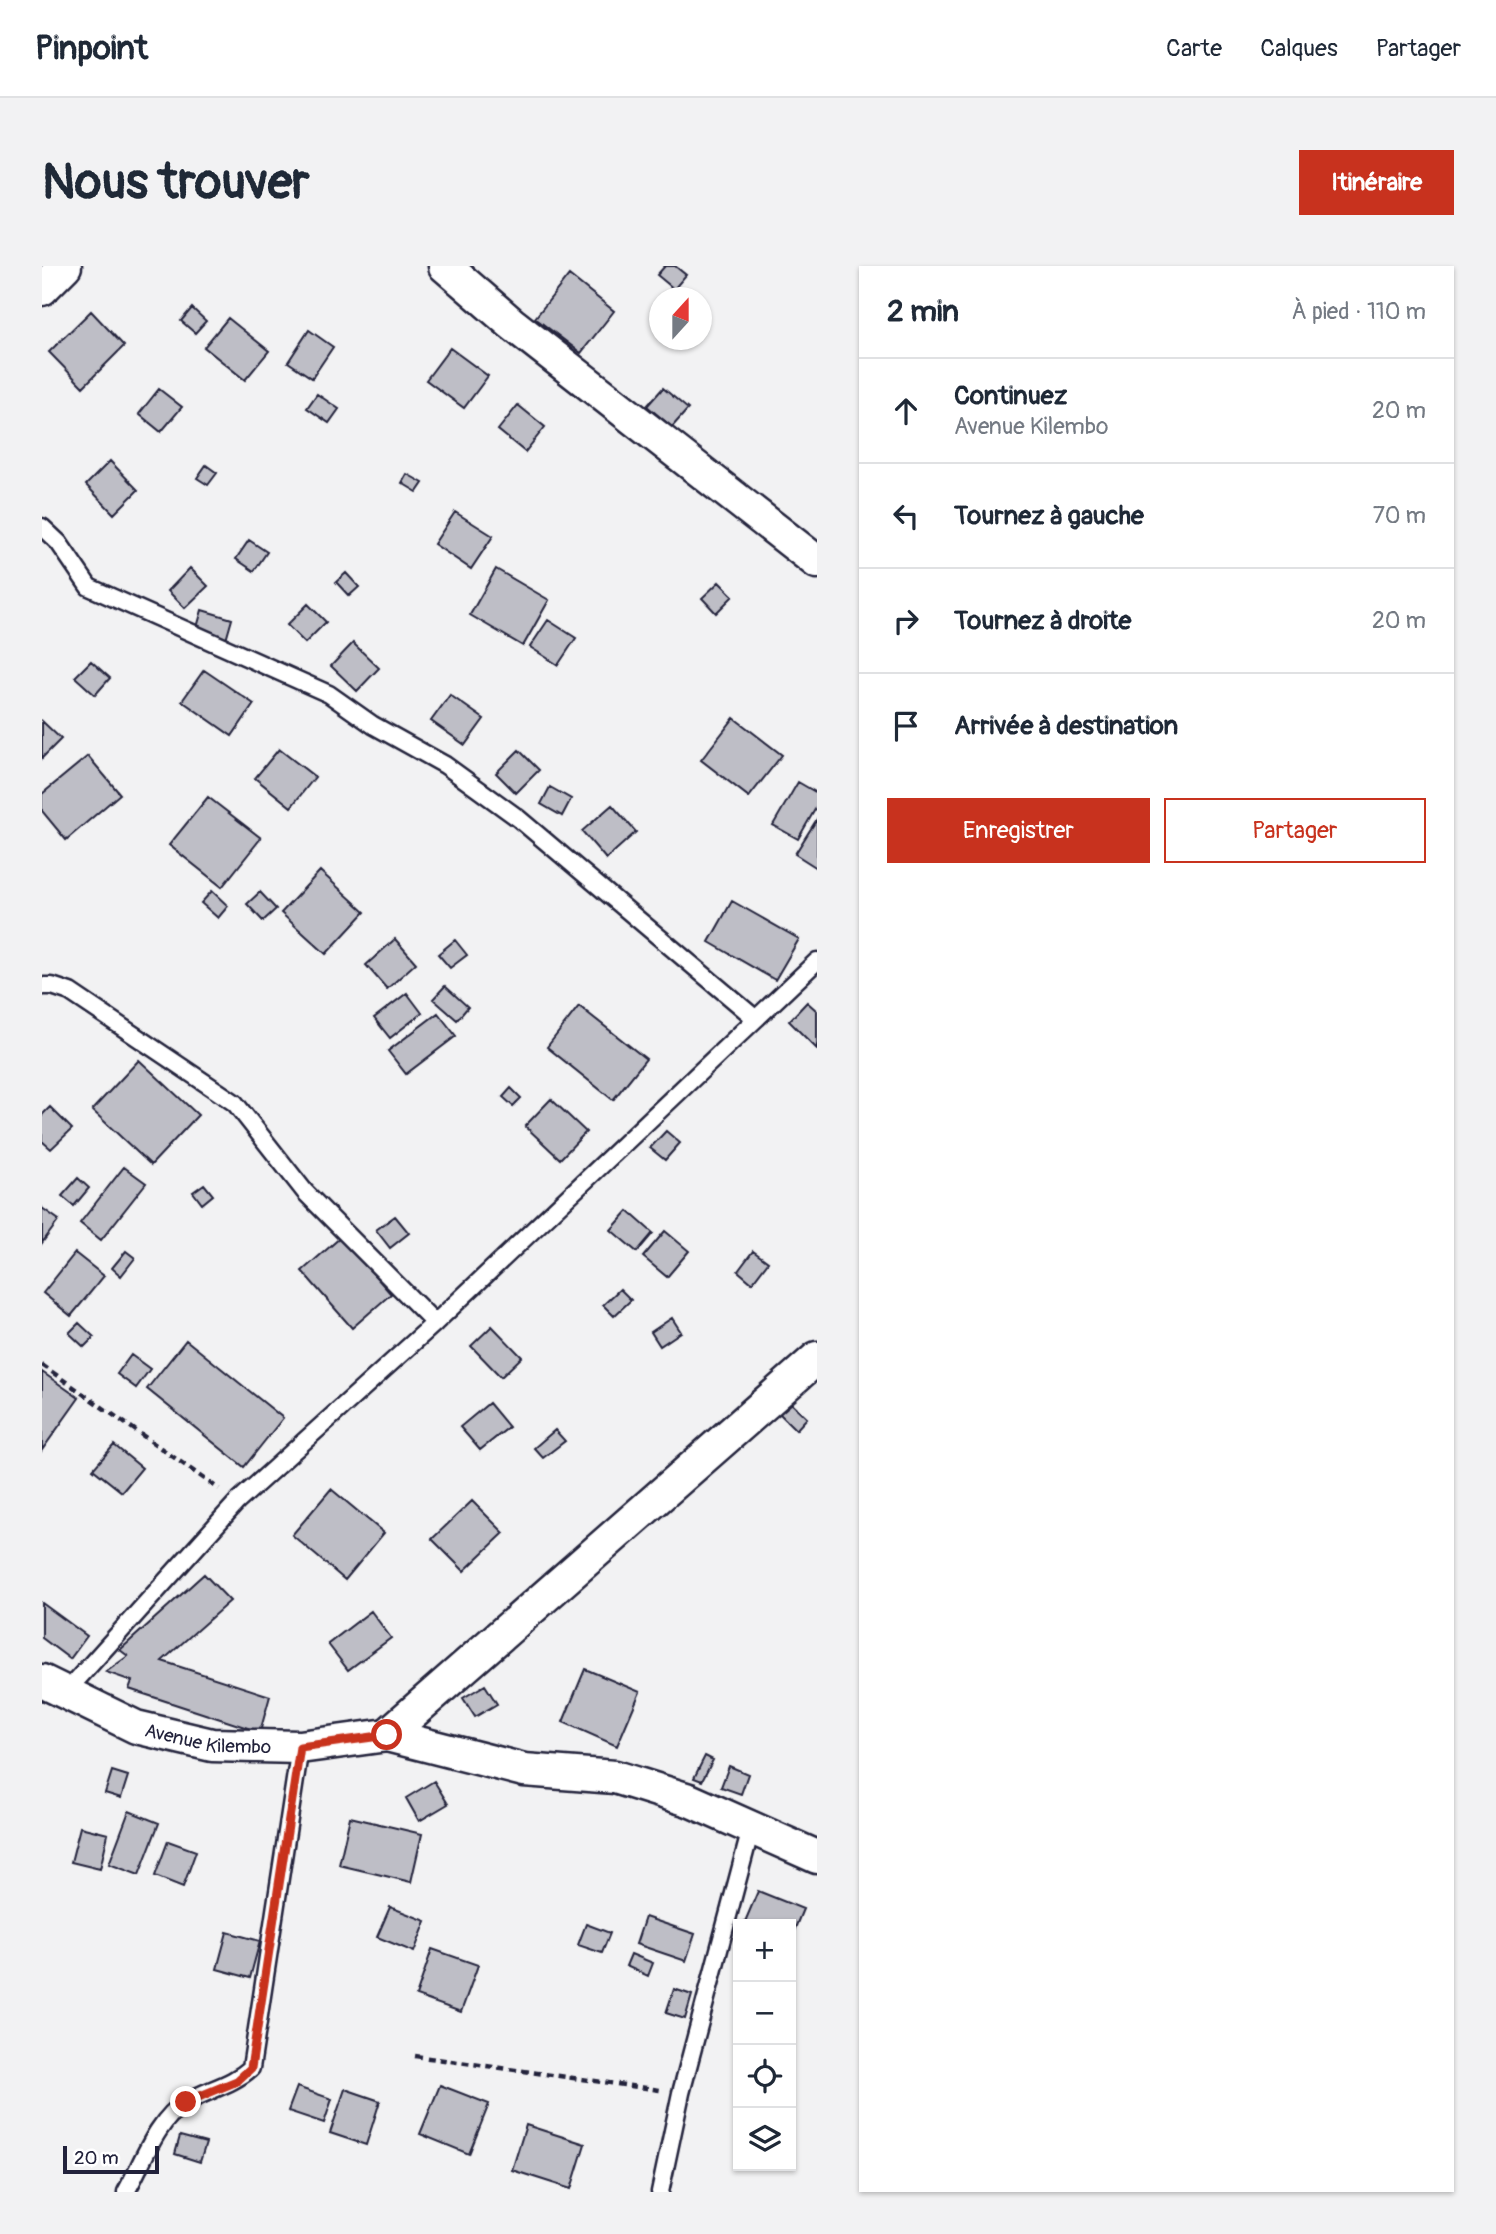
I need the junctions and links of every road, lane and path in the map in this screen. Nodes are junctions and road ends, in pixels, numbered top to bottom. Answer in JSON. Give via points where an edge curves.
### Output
{"nodes":[{"id":1,"x":65,"y":266,"type":"edge"},
{"id":2,"x":445,"y":266,"type":"edge"},
{"id":3,"x":42,"y":289,"type":"edge"},
{"id":4,"x":42,"y":527,"type":"edge"},
{"id":5,"x":817,"y":562,"type":"edge"},
{"id":6,"x":817,"y":961,"type":"edge"},
{"id":7,"x":42,"y":986,"type":"edge"},
{"id":8,"x":756,"y":1019,"type":"junction"},
{"id":9,"x":435,"y":1323,"type":"junction"},
{"id":10,"x":817,"y":1358,"type":"edge"},
{"id":11,"x":42,"y":1365,"type":"edge"},
{"id":12,"x":237,"y":1502,"type":"junction"},
{"id":13,"x":53,"y":1687,"type":"edge"},
{"id":14,"x":387,"y":1735,"type":"junction"},
{"id":15,"x":300,"y":1747,"type":"junction"},
{"id":16,"x":751,"y":1829,"type":"junction"},
{"id":17,"x":817,"y":1857,"type":"edge"},
{"id":18,"x":415,"y":2056,"type":"dead end"},
{"id":19,"x":681,"y":2093,"type":"junction"},
{"id":20,"x":127,"y":2192,"type":"edge"},
{"id":21,"x":660,"y":2192,"type":"edge"}],
"edges":[{"from":1,"to":3,"type":"street"},
{"from":2,"to":5,"type":"street","via":[[511,323]]},
{"from":4,"to":8,"type":"lane","via":[[59,543],[89,587],[330,694],[373,725],[445,765],[518,818]]},
{"from":6,"to":8,"type":"lane"},
{"from":7,"to":9,"type":"lane","via":[[70,992],[235,1103],[305,1192]]},
{"from":8,"to":9,"type":"lane"},
{"from":9,"to":12,"type":"lane"},
{"from":10,"to":14,"type":"street"},
{"from":11,"to":12,"type":"path"},
{"from":12,"to":13,"type":"lane"},
{"from":13,"to":15,"type":"street","name":"Avenue Kilembo","via":[[136,1727],[212,1745]]},
{"from":14,"to":15,"type":"street","name":"Avenue Kilembo"},
{"from":14,"to":16,"type":"street","via":[[524,1770],[615,1777],[689,1800]]},
{"from":15,"to":20,"type":"lane","via":[[251,2068],[237,2081],[176,2110],[162,2126]]},
{"from":16,"to":17,"type":"street"},
{"from":16,"to":19,"type":"lane"},
{"from":18,"to":19,"type":"path"},
{"from":19,"to":21,"type":"lane"}]}
